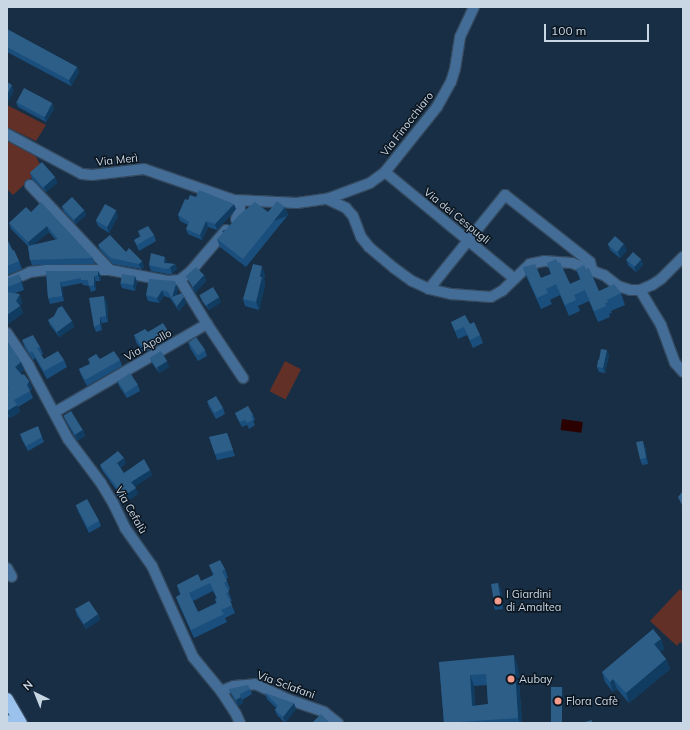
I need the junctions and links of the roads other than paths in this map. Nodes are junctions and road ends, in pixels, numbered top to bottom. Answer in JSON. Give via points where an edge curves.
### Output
{"nodes":[{"id":1,"x":474,"y":7,"type":"edge"},
{"id":2,"x":7,"y":134,"type":"edge"},
{"id":3,"x":384,"y":172,"type":"junction"},
{"id":4,"x":30,"y":185,"type":"dead end"},
{"id":5,"x":327,"y":199,"type":"junction"},
{"id":6,"x":234,"y":200,"type":"junction"},
{"id":7,"x":265,"y":201,"type":"junction"},
{"id":8,"x":236,"y":219,"type":"junction"},
{"id":9,"x":468,"y":240,"type":"junction"},
{"id":10,"x":683,"y":257,"type":"edge"},
{"id":11,"x":592,"y":269,"type":"junction"},
{"id":12,"x":110,"y":270,"type":"junction"},
{"id":13,"x":515,"y":279,"type":"junction"},
{"id":14,"x":180,"y":280,"type":"junction"},
{"id":15,"x":7,"y":282,"type":"edge"},
{"id":16,"x":429,"y":289,"type":"junction"},
{"id":17,"x":640,"y":290,"type":"junction"},
{"id":18,"x":207,"y":324,"type":"junction"},
{"id":19,"x":7,"y":333,"type":"edge"},
{"id":20,"x":16,"y":346,"type":"junction"},
{"id":21,"x":7,"y":352,"type":"edge"},
{"id":22,"x":683,"y":372,"type":"edge"},
{"id":23,"x":243,"y":378,"type":"dead end"},
{"id":24,"x":55,"y":412,"type":"junction"},
{"id":25,"x":221,"y":691,"type":"junction"},
{"id":26,"x":7,"y":698,"type":"edge"},
{"id":27,"x":21,"y":723,"type":"edge"},
{"id":28,"x":240,"y":723,"type":"edge"},
{"id":29,"x":338,"y":723,"type":"edge"}],
"edges":[{"from":1,"to":3,"type":"street","name":"Via Finocchiaro","via":[[460,37],[455,69],[445,95]]},
{"from":2,"to":6,"type":"street","name":"Via Merì","via":[[82,174],[144,169]]},
{"from":3,"to":5,"type":"street","name":"Via Finocchiaro","via":[[370,183]]},
{"from":3,"to":9,"type":"street","name":"Via dei Cespugli"},
{"from":4,"to":12,"type":"street"},
{"from":5,"to":7,"type":"street","name":"Via Finocchiaro","via":[[297,203]]},
{"from":5,"to":16,"type":"street","via":[[338,203],[353,216],[361,237],[369,247],[412,281]]},
{"from":6,"to":7,"type":"street","name":"Via Merì"},
{"from":6,"to":8,"type":"street","via":[[240,206]]},
{"from":7,"to":8,"type":"street"},
{"from":8,"to":14,"type":"street"},
{"from":9,"to":11,"type":"street","via":[[505,195],[590,262]]},
{"from":9,"to":13,"type":"street","name":"Via dei Cespugli"},
{"from":9,"to":16,"type":"street"},
{"from":10,"to":17,"type":"street","via":[[661,279]]},
{"from":11,"to":13,"type":"street","via":[[572,263],[544,261],[530,264]]},
{"from":11,"to":17,"type":"street","via":[[604,274],[618,286]]},
{"from":12,"to":14,"type":"street","via":[[168,281]]},
{"from":12,"to":15,"type":"street","via":[[47,270],[30,272]]},
{"from":13,"to":16,"type":"street","via":[[502,292],[491,297],[451,294]]},
{"from":14,"to":18,"type":"street"},
{"from":17,"to":22,"type":"street","via":[[662,325],[675,363]]},
{"from":18,"to":23,"type":"street"},
{"from":18,"to":24,"type":"street","name":"Via Apollo"},
{"from":19,"to":20,"type":"street","name":"Via Cefalù"},
{"from":20,"to":21,"type":"street"},
{"from":20,"to":24,"type":"street","name":"Via Cefalù"},
{"from":24,"to":25,"type":"street","name":"Via Cefalù","via":[[68,439],[104,488],[125,528],[155,572],[193,657]]},
{"from":25,"to":28,"type":"street","name":"Via Cefalù"},
{"from":25,"to":29,"type":"street","name":"Via Sclafani","via":[[234,686],[255,684],[324,712]]},
{"from":26,"to":27,"type":"highway"}]}
